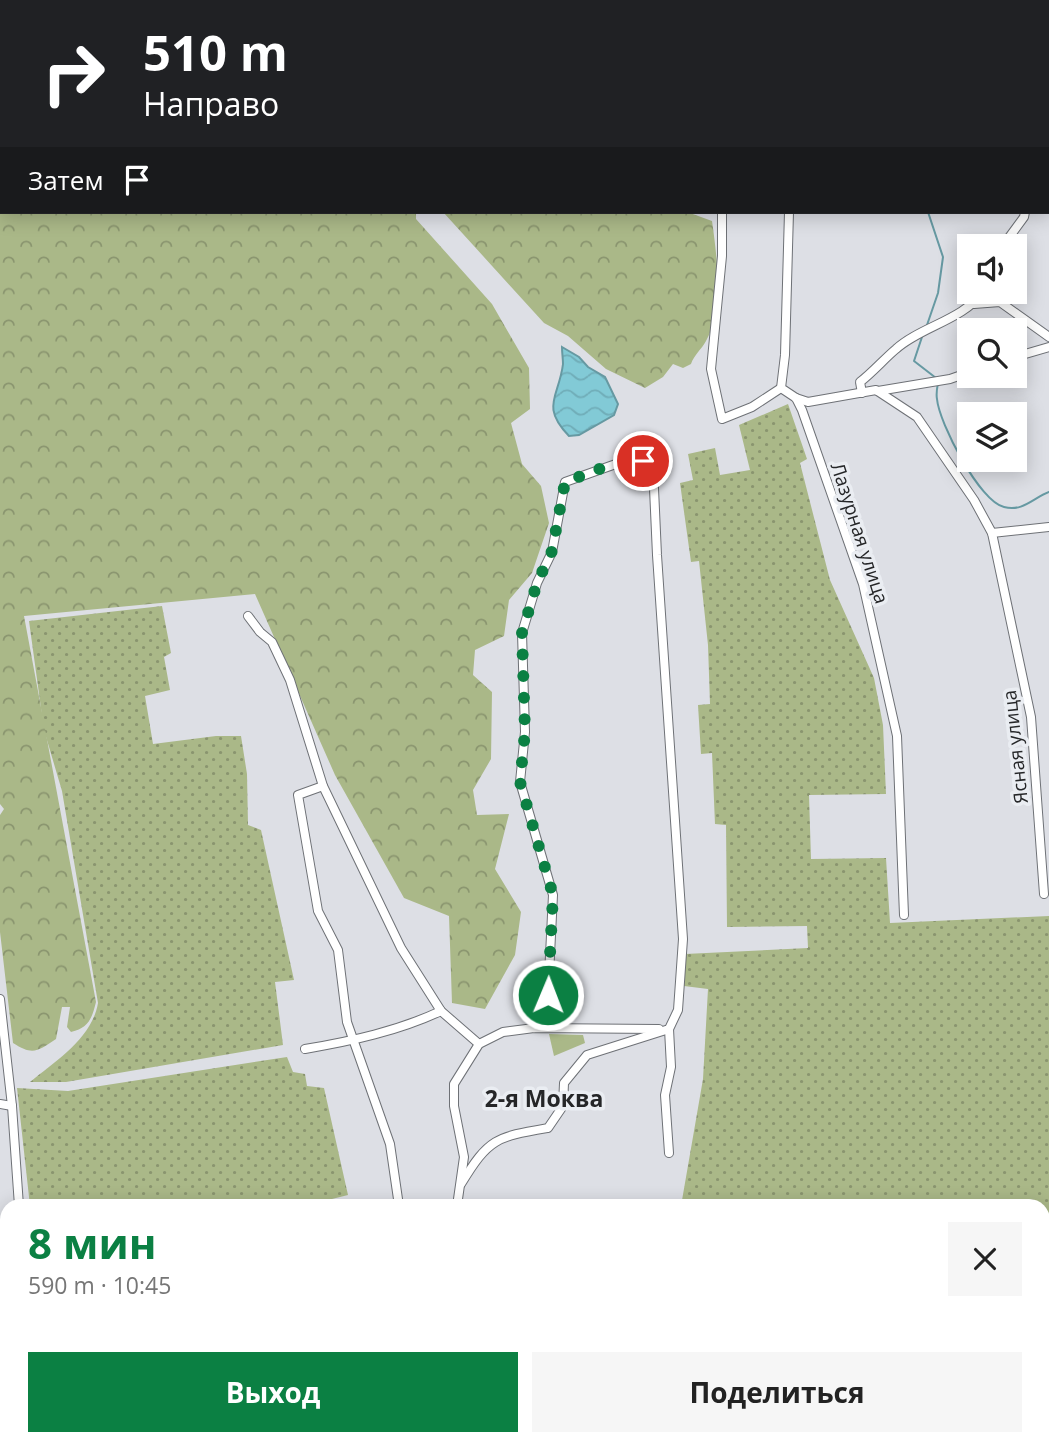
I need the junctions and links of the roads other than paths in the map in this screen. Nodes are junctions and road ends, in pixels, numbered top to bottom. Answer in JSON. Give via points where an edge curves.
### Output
{"nodes":[{"id":1,"x":722,"y":214,"type":"edge"},
{"id":2,"x":789,"y":214,"type":"edge"},
{"id":3,"x":1025,"y":214,"type":"edge"},
{"id":4,"x":1012,"y":234,"type":"edge"},
{"id":5,"x":974,"y":304,"type":"edge"},
{"id":6,"x":1003,"y":304,"type":"edge"},
{"id":7,"x":1049,"y":337,"type":"edge"},
{"id":8,"x":1049,"y":347,"type":"edge"},
{"id":9,"x":1027,"y":353,"type":"edge"},
{"id":10,"x":957,"y":377,"type":"edge"},
{"id":11,"x":781,"y":388,"type":"junction"},
{"id":12,"x":878,"y":391,"type":"junction"},
{"id":13,"x":862,"y":393,"type":"junction"},
{"id":14,"x":796,"y":398,"type":"junction"},
{"id":15,"x":1049,"y":527,"type":"edge"},
{"id":16,"x":992,"y":533,"type":"junction"},
{"id":17,"x":248,"y":616,"type":"dead end"},
{"id":18,"x":323,"y":786,"type":"junction"},
{"id":19,"x":1044,"y":894,"type":"dead end"},
{"id":20,"x":904,"y":915,"type":"dead end"},
{"id":21,"x":0,"y":999,"type":"edge"},
{"id":22,"x":441,"y":1011,"type":"junction"},
{"id":23,"x":534,"y":1028,"type":"junction"},
{"id":24,"x":669,"y":1029,"type":"junction"},
{"id":25,"x":354,"y":1041,"type":"junction"},
{"id":26,"x":478,"y":1044,"type":"junction"},
{"id":27,"x":305,"y":1049,"type":"dead end"},
{"id":28,"x":0,"y":1104,"type":"edge"},
{"id":29,"x":12,"y":1106,"type":"junction"},
{"id":30,"x":668,"y":1153,"type":"dead end"},
{"id":31,"x":461,"y":1184,"type":"junction"},
{"id":32,"x":19,"y":1199,"type":"edge"},
{"id":33,"x":398,"y":1199,"type":"edge"},
{"id":34,"x":458,"y":1199,"type":"edge"}],
"edges":[{"from":1,"to":11,"type":"street","via":[[711,369],[722,419]]},
{"from":2,"to":11,"type":"street"},
{"from":3,"to":4,"type":"street"},
{"from":5,"to":13,"type":"street","via":[[896,349],[860,382]]},
{"from":6,"to":7,"type":"street"},
{"from":8,"to":9,"type":"street"},
{"from":10,"to":12,"type":"street"},
{"from":11,"to":14,"type":"street"},
{"from":12,"to":13,"type":"street"},
{"from":12,"to":16,"type":"street","name":"Ясная улица","via":[[917,417]]},
{"from":13,"to":14,"type":"street","via":[[808,402]]},
{"from":14,"to":20,"type":"street","name":"Лазурная улица","via":[[863,584],[897,736]]},
{"from":15,"to":16,"type":"street"},
{"from":16,"to":19,"type":"street","name":"Ясная улица","via":[[1031,717]]},
{"from":17,"to":18,"type":"street","via":[[272,642],[290,680]]},
{"from":18,"to":22,"type":"street","via":[[401,948]]},
{"from":18,"to":25,"type":"street","via":[[298,794],[318,911],[338,950],[347,1022]]},
{"from":21,"to":29,"type":"street"},
{"from":22,"to":25,"type":"street"},
{"from":22,"to":26,"type":"street"},
{"from":23,"to":24,"type":"street"},
{"from":23,"to":24,"type":"street","via":[[547,1015],[553,895],[520,782],[525,732],[522,633],[552,551],[565,482],[629,458],[653,466],[683,939],[678,1010]]},
{"from":23,"to":26,"type":"street","via":[[503,1032]]},
{"from":24,"to":30,"type":"street"},
{"from":24,"to":31,"type":"street","via":[[587,1055],[564,1083],[562,1106],[548,1128],[498,1139],[477,1157]]},
{"from":25,"to":27,"type":"street"},
{"from":25,"to":33,"type":"street","via":[[390,1144]]},
{"from":26,"to":31,"type":"street","via":[[454,1084],[464,1157]]},
{"from":28,"to":29,"type":"street"},
{"from":29,"to":32,"type":"street"},
{"from":31,"to":34,"type":"street"}]}
